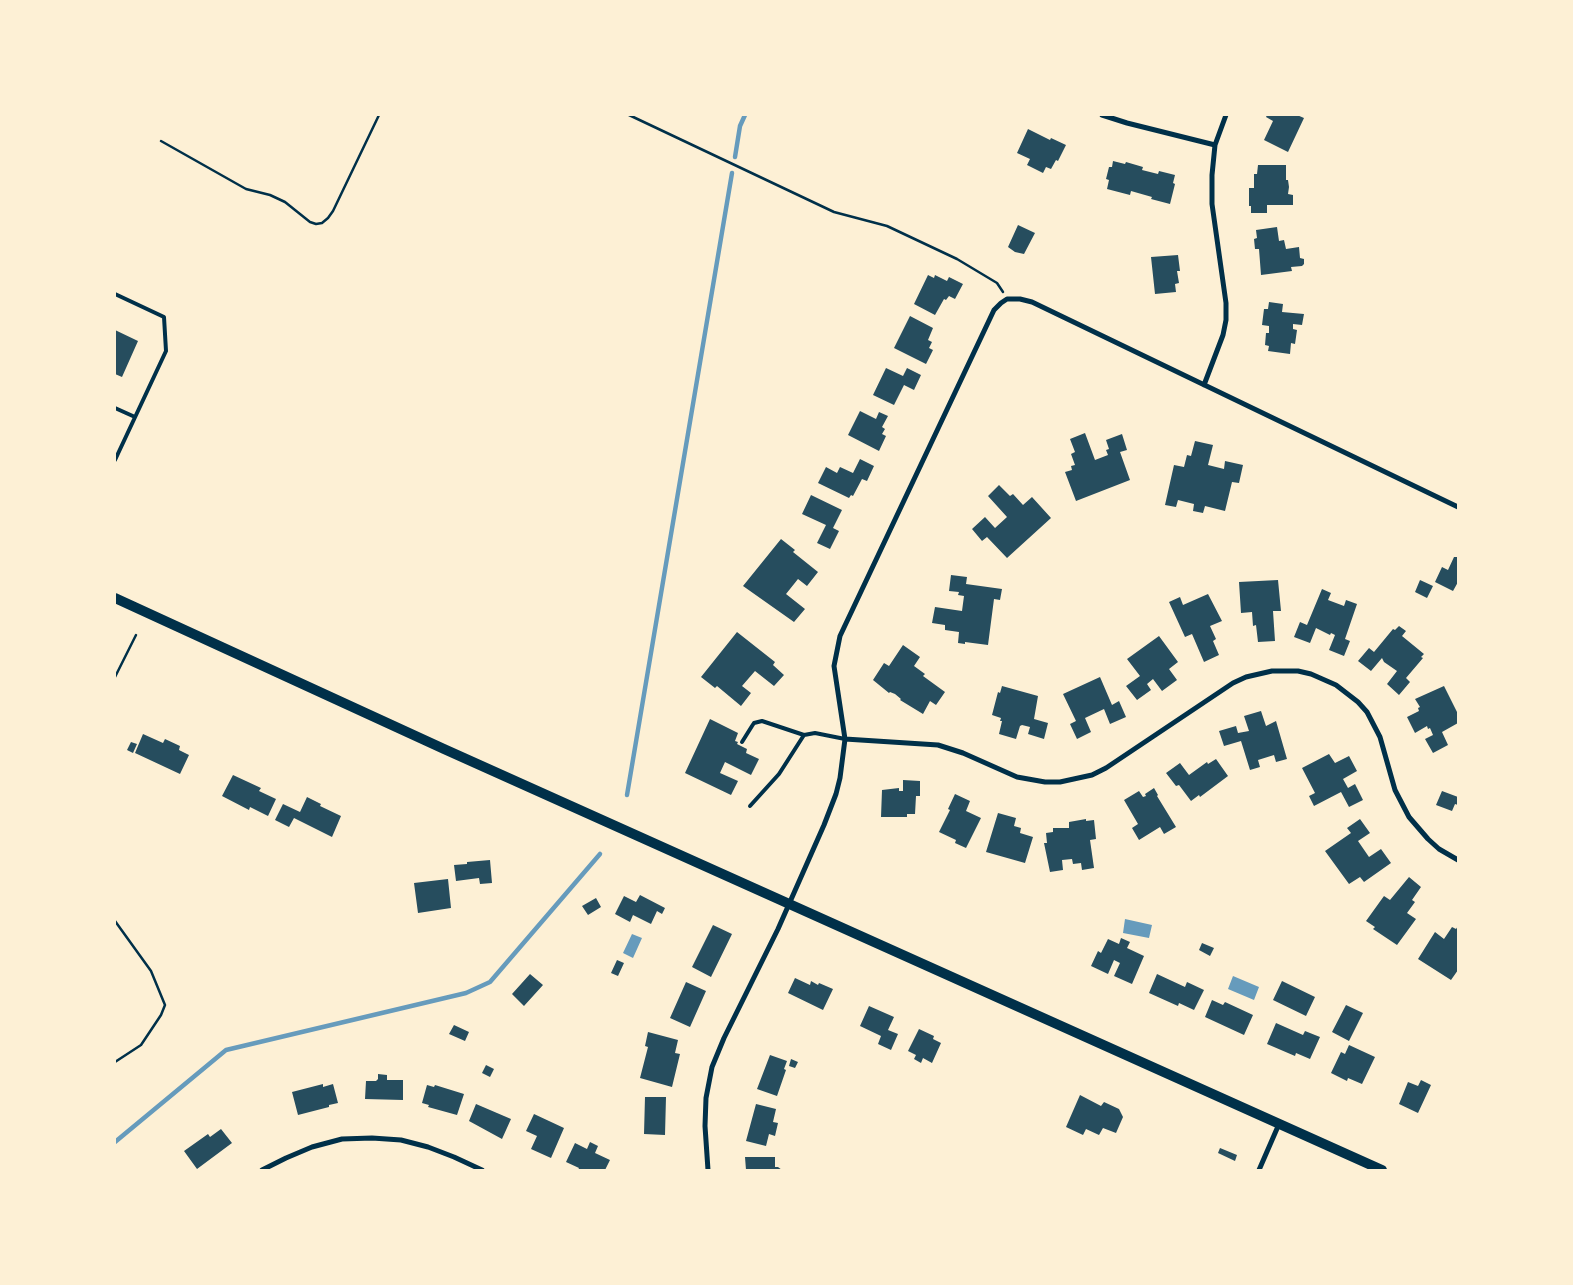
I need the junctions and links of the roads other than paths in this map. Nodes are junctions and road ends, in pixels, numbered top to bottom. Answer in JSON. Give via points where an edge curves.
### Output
{"nodes":[{"id":1,"x":1102,"y":115,"type":"edge"},
{"id":2,"x":1226,"y":115,"type":"edge"},
{"id":3,"x":1215,"y":145,"type":"junction"},
{"id":4,"x":115,"y":294,"type":"edge"},
{"id":5,"x":1204,"y":385,"type":"junction"},
{"id":6,"x":115,"y":408,"type":"edge"},
{"id":7,"x":135,"y":416,"type":"junction"},
{"id":8,"x":115,"y":460,"type":"edge"},
{"id":9,"x":1458,"y":507,"type":"edge"},
{"id":10,"x":115,"y":598,"type":"edge"},
{"id":11,"x":804,"y":735,"type":"junction"},
{"id":12,"x":845,"y":739,"type":"junction"},
{"id":13,"x":742,"y":742,"type":"dead end"},
{"id":14,"x":750,"y":806,"type":"dead end"},
{"id":15,"x":1458,"y":860,"type":"edge"},
{"id":16,"x":789,"y":903,"type":"junction"},
{"id":17,"x":1280,"y":1124,"type":"junction"},
{"id":18,"x":264,"y":1169,"type":"edge"},
{"id":19,"x":482,"y":1170,"type":"edge"},
{"id":20,"x":708,"y":1170,"type":"edge"},
{"id":21,"x":1259,"y":1170,"type":"edge"},
{"id":22,"x":1382,"y":1170,"type":"edge"}],
"edges":[{"from":1,"to":3,"type":"street"},
{"from":2,"to":3,"type":"street"},
{"from":3,"to":5,"type":"street","via":[[1212,204],[1226,320],[1224,335]]},
{"from":4,"to":7,"type":"lane","via":[[164,317],[166,351]]},
{"from":5,"to":9,"type":"street"},
{"from":5,"to":12,"type":"street","via":[[1032,302],[1007,298],[994,310],[840,636],[834,666]]},
{"from":6,"to":7,"type":"lane"},
{"from":7,"to":8,"type":"lane"},
{"from":10,"to":16,"type":"main road"},
{"from":11,"to":12,"type":"lane","via":[[824,734]]},
{"from":11,"to":13,"type":"lane","via":[[762,721],[752,726]]},
{"from":11,"to":14,"type":"lane","via":[[779,774]]},
{"from":12,"to":15,"type":"street","via":[[938,745],[1017,777],[1060,782],[1092,775],[1106,768],[1234,683],[1265,672],[1298,671],[1336,685],[1367,712],[1380,737],[1395,790],[1408,817],[1428,839]]},
{"from":12,"to":16,"type":"street","via":[[836,794]]},
{"from":16,"to":17,"type":"main road"},
{"from":16,"to":20,"type":"street","via":[[712,1067],[706,1098]]},
{"from":17,"to":21,"type":"street"},
{"from":17,"to":22,"type":"main road"},
{"from":18,"to":19,"type":"street","via":[[312,1147],[342,1139],[372,1138],[401,1140],[428,1147]]}]}
